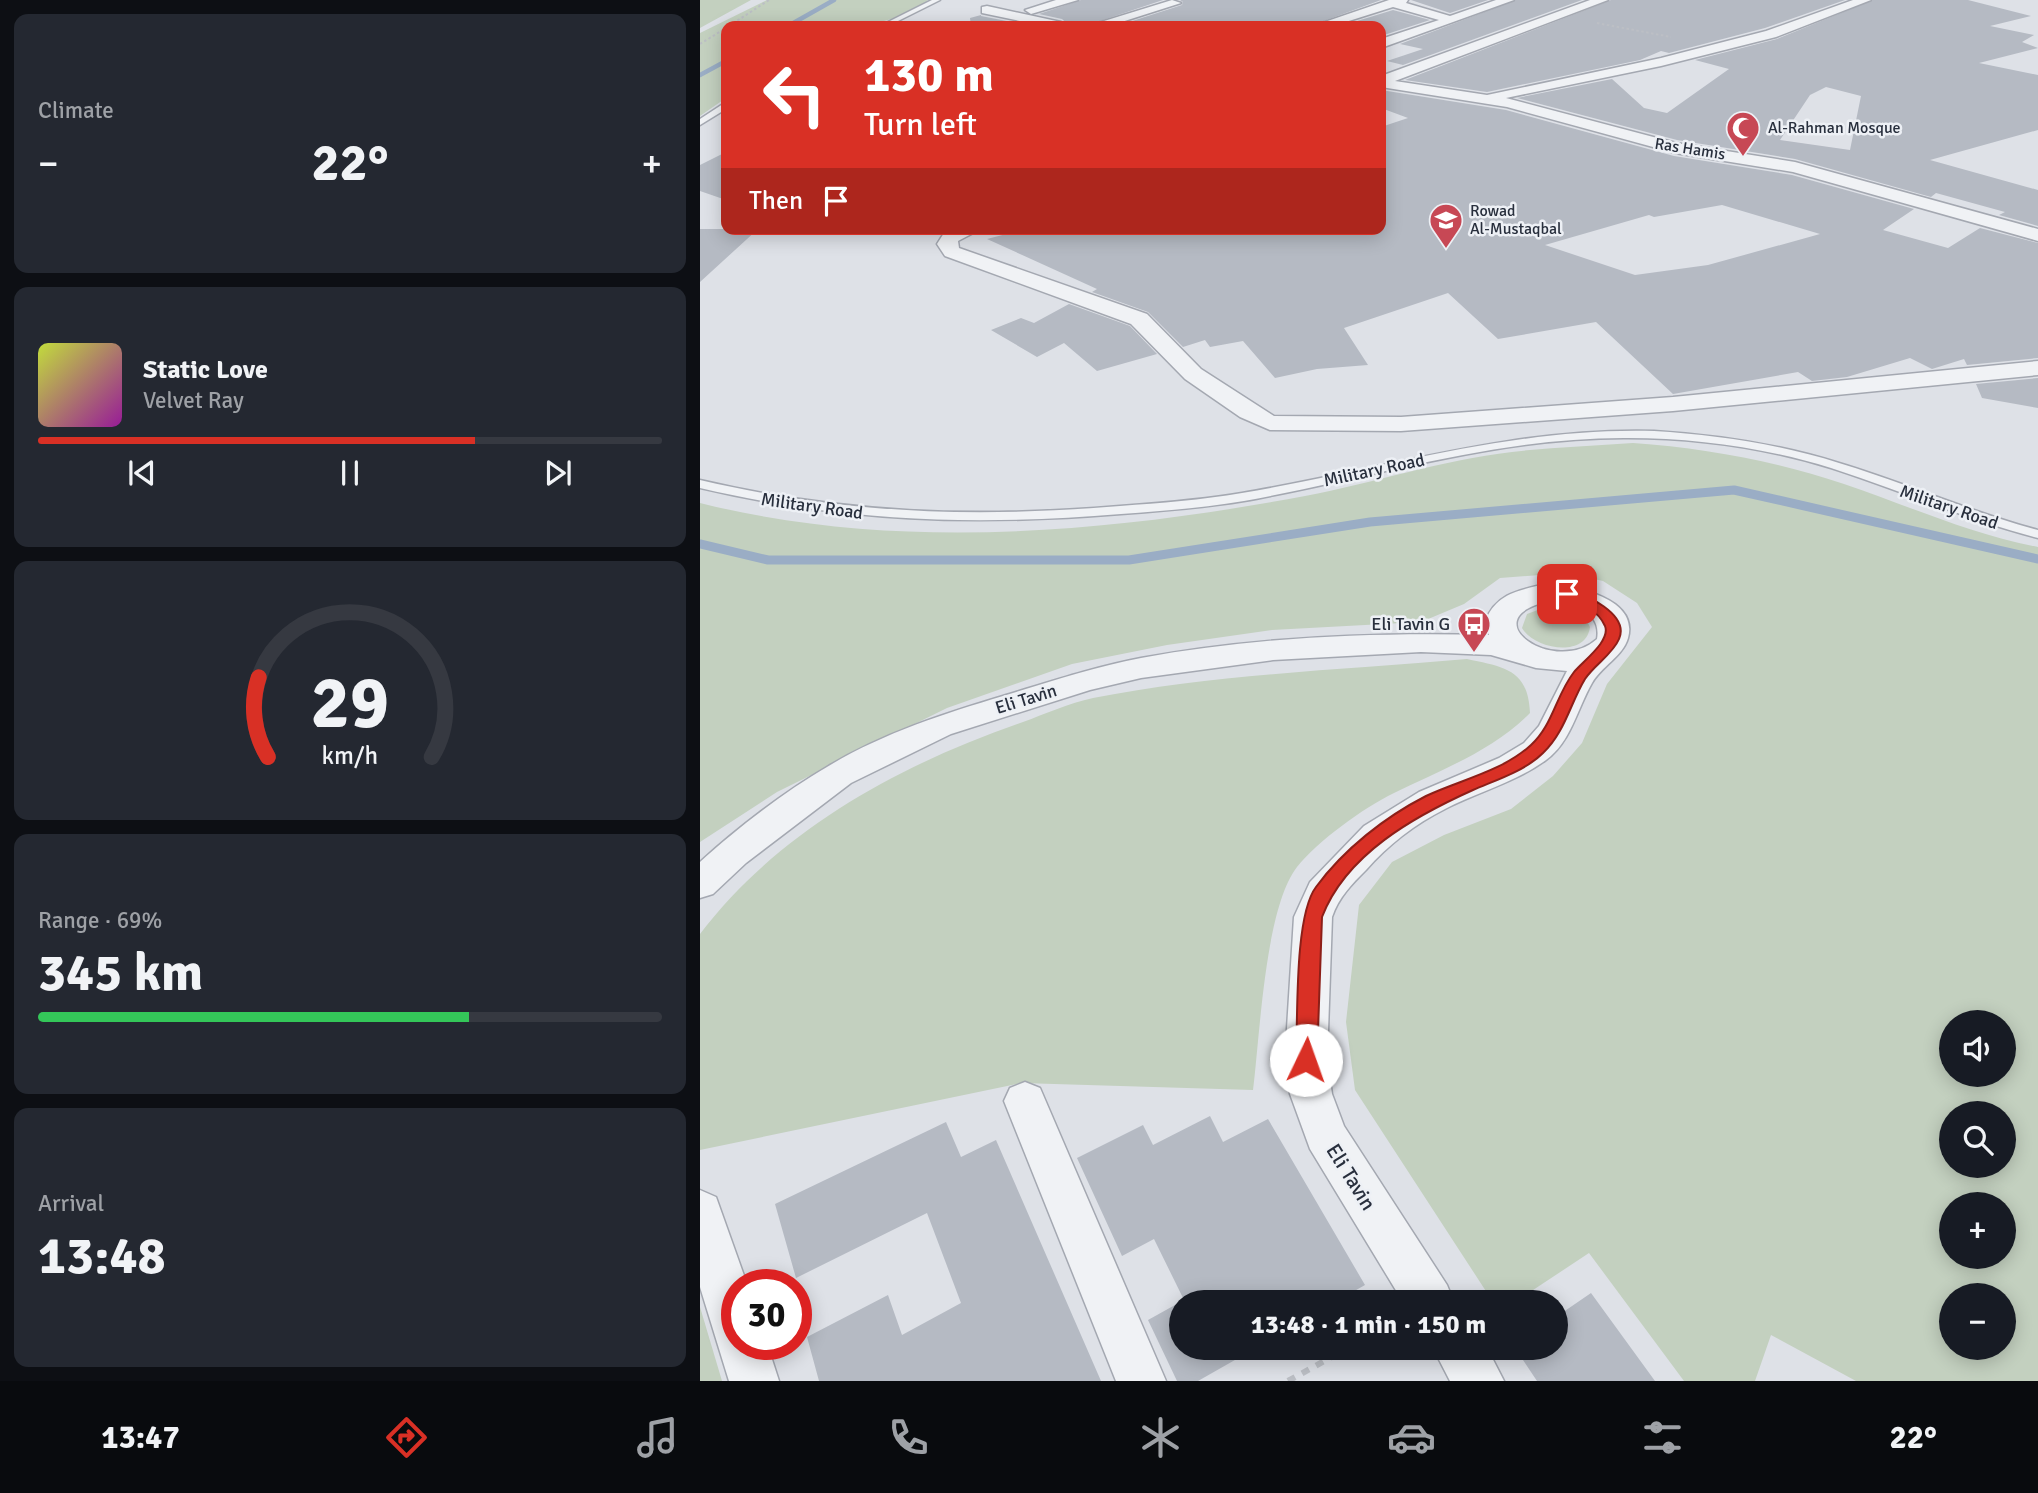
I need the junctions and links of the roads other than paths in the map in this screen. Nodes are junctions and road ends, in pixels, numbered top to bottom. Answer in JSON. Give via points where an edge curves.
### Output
{"nodes":[{"id":1,"x":937,"y":0,"type":"edge"},
{"id":2,"x":1072,"y":0,"type":"edge"},
{"id":3,"x":1508,"y":0,"type":"edge"},
{"id":4,"x":1602,"y":0,"type":"edge"},
{"id":5,"x":1865,"y":0,"type":"edge"},
{"id":6,"x":1397,"y":2,"type":"edge"},
{"id":7,"x":1175,"y":3,"type":"dead end"},
{"id":8,"x":1111,"y":4,"type":"dead end"},
{"id":9,"x":987,"y":10,"type":"dead end"},
{"id":10,"x":1031,"y":10,"type":"dead end"},
{"id":11,"x":1141,"y":15,"type":"junction"},
{"id":12,"x":1448,"y":20,"type":"junction"},
{"id":13,"x":893,"y":21,"type":"edge"},
{"id":14,"x":1039,"y":21,"type":"edge"},
{"id":15,"x":1116,"y":21,"type":"edge"},
{"id":16,"x":1160,"y":21,"type":"edge"},
{"id":17,"x":1336,"y":21,"type":"edge"},
{"id":18,"x":1386,"y":42,"type":"edge"},
{"id":19,"x":1386,"y":80,"type":"edge"},
{"id":20,"x":1386,"y":83,"type":"edge"},
{"id":21,"x":1475,"y":99,"type":"junction"},
{"id":22,"x":721,"y":109,"type":"edge"},
{"id":23,"x":700,"y":123,"type":"edge"},
{"id":24,"x":956,"y":235,"type":"edge"},
{"id":25,"x":2038,"y":235,"type":"edge"},
{"id":26,"x":2038,"y":368,"type":"edge"},
{"id":27,"x":700,"y":484,"type":"edge"},
{"id":28,"x":2038,"y":534,"type":"edge"},
{"id":29,"x":1507,"y":606,"type":"junction"},
{"id":30,"x":1399,"y":643,"type":"junction"},
{"id":31,"x":1606,"y":648,"type":"junction"},
{"id":32,"x":1527,"y":655,"type":"junction"},
{"id":33,"x":1564,"y":707,"type":"junction"},
{"id":34,"x":700,"y":884,"type":"edge"},
{"id":35,"x":1026,"y":1101,"type":"dead end"},
{"id":36,"x":700,"y":1212,"type":"edge"},
{"id":37,"x":721,"y":1278,"type":"edge"},
{"id":38,"x":1422,"y":1290,"type":"edge"},
{"id":39,"x":747,"y":1360,"type":"edge"},
{"id":40,"x":1466,"y":1360,"type":"edge"},
{"id":41,"x":754,"y":1381,"type":"edge"},
{"id":42,"x":1141,"y":1381,"type":"edge"},
{"id":43,"x":1479,"y":1381,"type":"edge"}],
"edges":[{"from":1,"to":13,"type":"lane"},
{"from":2,"to":10,"type":"street"},
{"from":3,"to":12,"type":"street"},
{"from":4,"to":19,"type":"street"},
{"from":5,"to":21,"type":"street","via":[[1720,47]]},
{"from":6,"to":12,"type":"street"},
{"from":6,"to":17,"type":"street"},
{"from":7,"to":11,"type":"street"},
{"from":8,"to":11,"type":"street"},
{"from":9,"to":14,"type":"street"},
{"from":11,"to":15,"type":"street"},
{"from":11,"to":16,"type":"street"},
{"from":12,"to":18,"type":"street"},
{"from":20,"to":21,"type":"street","name":"Ras Hamis"},
{"from":21,"to":25,"type":"street","name":"Ras Hamis","via":[[1508,103],[1675,148],[1795,167]]},
{"from":22,"to":23,"type":"lane"},
{"from":24,"to":26,"type":"street","via":[[947,244],[952,252],[1139,319],[1192,374],[1270,423],[1428,422],[1673,404]]},
{"from":27,"to":28,"type":"lane","name":"Military Road","via":[[859,513],[919,519],[1033,519],[1240,497],[1522,440],[1628,434],[1731,444],[1835,465],[1993,524]]},
{"from":29,"to":30,"type":"street","name":"Eli Tavin","via":[[1476,625]]},
{"from":29,"to":31,"type":"street","via":[[1518,598],[1541,593],[1584,598],[1598,606],[1613,626]]},
{"from":29,"to":32,"type":"street","via":[[1500,628],[1506,640]]},
{"from":30,"to":32,"type":"street","name":"Eli Tavin","via":[[1491,645]]},
{"from":30,"to":34,"type":"street","name":"Eli Tavin","via":[[1273,650],[1141,668],[940,726],[839,775],[733,853]]},
{"from":31,"to":32,"type":"street","via":[[1576,661]]},
{"from":31,"to":33,"type":"street","name":"Eli Tavin","via":[[1579,677]]},
{"from":32,"to":33,"type":"street","via":[[1557,681]]},
{"from":33,"to":38,"type":"street","name":"Eli Tavin","via":[[1553,732],[1536,751],[1431,801],[1377,835],[1322,892],[1313,917],[1306,1060],[1311,1094],[1325,1135]]},
{"from":35,"to":42,"type":"street"},
{"from":36,"to":37,"type":"street"},
{"from":39,"to":41,"type":"street"},
{"from":40,"to":43,"type":"street"}]}
